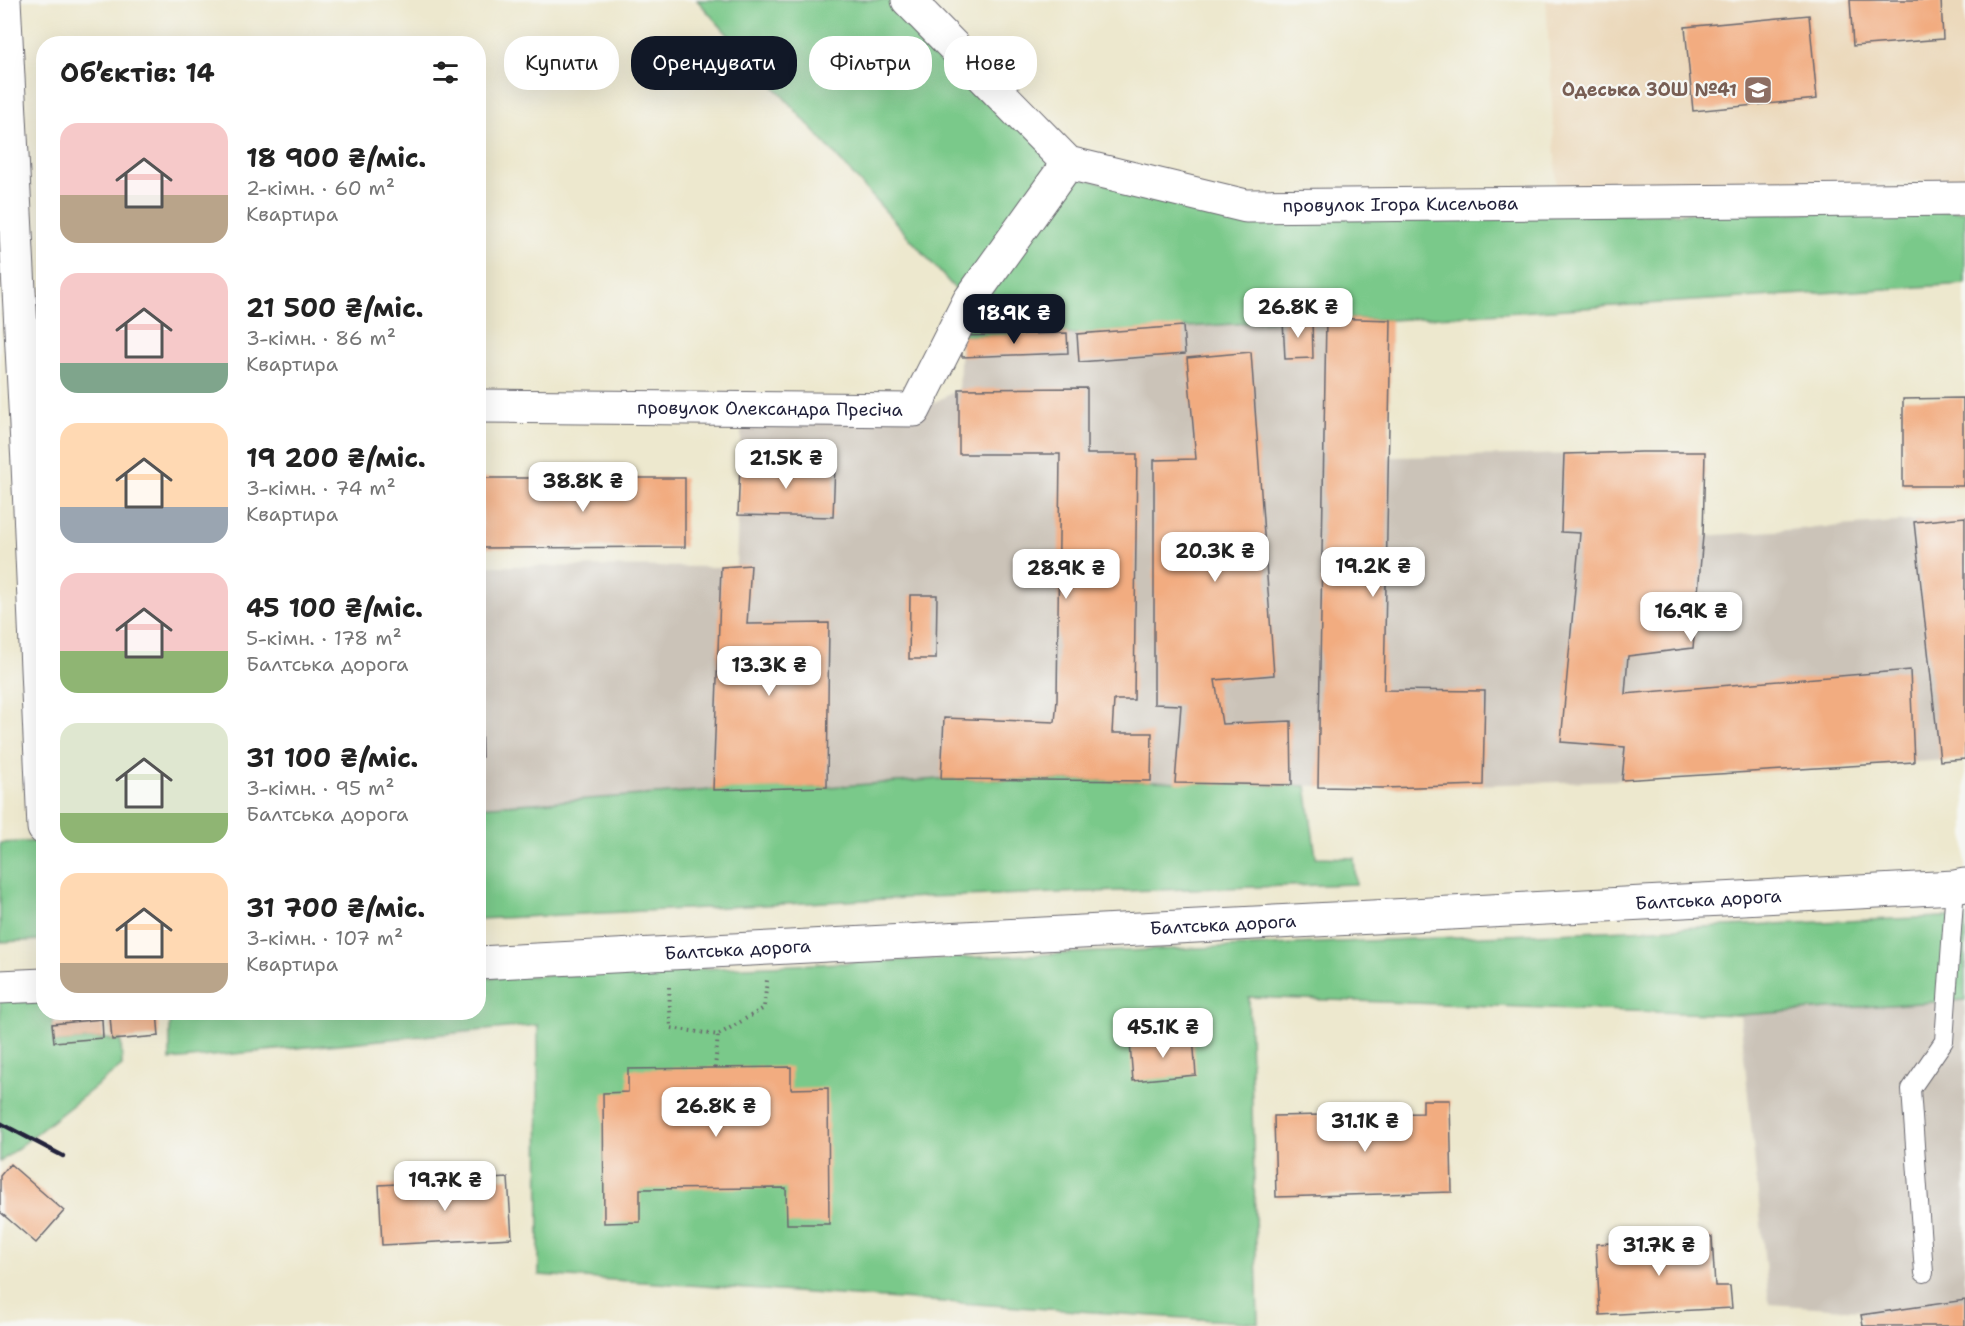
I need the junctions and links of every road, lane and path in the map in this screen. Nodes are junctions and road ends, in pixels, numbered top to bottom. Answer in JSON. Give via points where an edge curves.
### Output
{"nodes":[{"id":1,"x":4,"y":0,"type":"edge"},
{"id":2,"x":908,"y":0,"type":"edge"},
{"id":3,"x":1068,"y":163,"type":"junction"},
{"id":4,"x":1965,"y":199,"type":"edge"},
{"id":5,"x":486,"y":406,"type":"edge"},
{"id":6,"x":24,"y":464,"type":"edge"},
{"id":7,"x":36,"y":682,"type":"edge"},
{"id":8,"x":1960,"y":886,"type":"edge"},
{"id":9,"x":771,"y":948,"type":"junction"},
{"id":10,"x":668,"y":953,"type":"junction"},
{"id":11,"x":486,"y":963,"type":"edge"},
{"id":12,"x":36,"y":985,"type":"edge"},
{"id":13,"x":0,"y":987,"type":"edge"},
{"id":14,"x":718,"y":1035,"type":"junction"},
{"id":15,"x":715,"y":1068,"type":"dead end"},
{"id":16,"x":1924,"y":1273,"type":"dead end"}],
"edges":[{"from":1,"to":6,"type":"street"},
{"from":2,"to":3,"type":"street"},
{"from":3,"to":4,"type":"street","name":"провулок Ігора Кисельова","via":[[1246,206]]},
{"from":3,"to":5,"type":"street","name":"провулок Олександра Пресіча","via":[[969,301],[914,410]]},
{"from":6,"to":7,"type":"street"},
{"from":8,"to":9,"type":"street","name":"Балтська дорога"},
{"from":8,"to":16,"type":"lane","via":[[1944,1041],[1911,1089]]},
{"from":9,"to":10,"type":"street","name":"Балтська дорога"},
{"from":9,"to":14,"type":"path","via":[[764,1008]]},
{"from":10,"to":11,"type":"street","name":"Балтська дорога"},
{"from":10,"to":14,"type":"path","via":[[671,1028]]},
{"from":12,"to":13,"type":"street"},
{"from":14,"to":15,"type":"path"}]}
